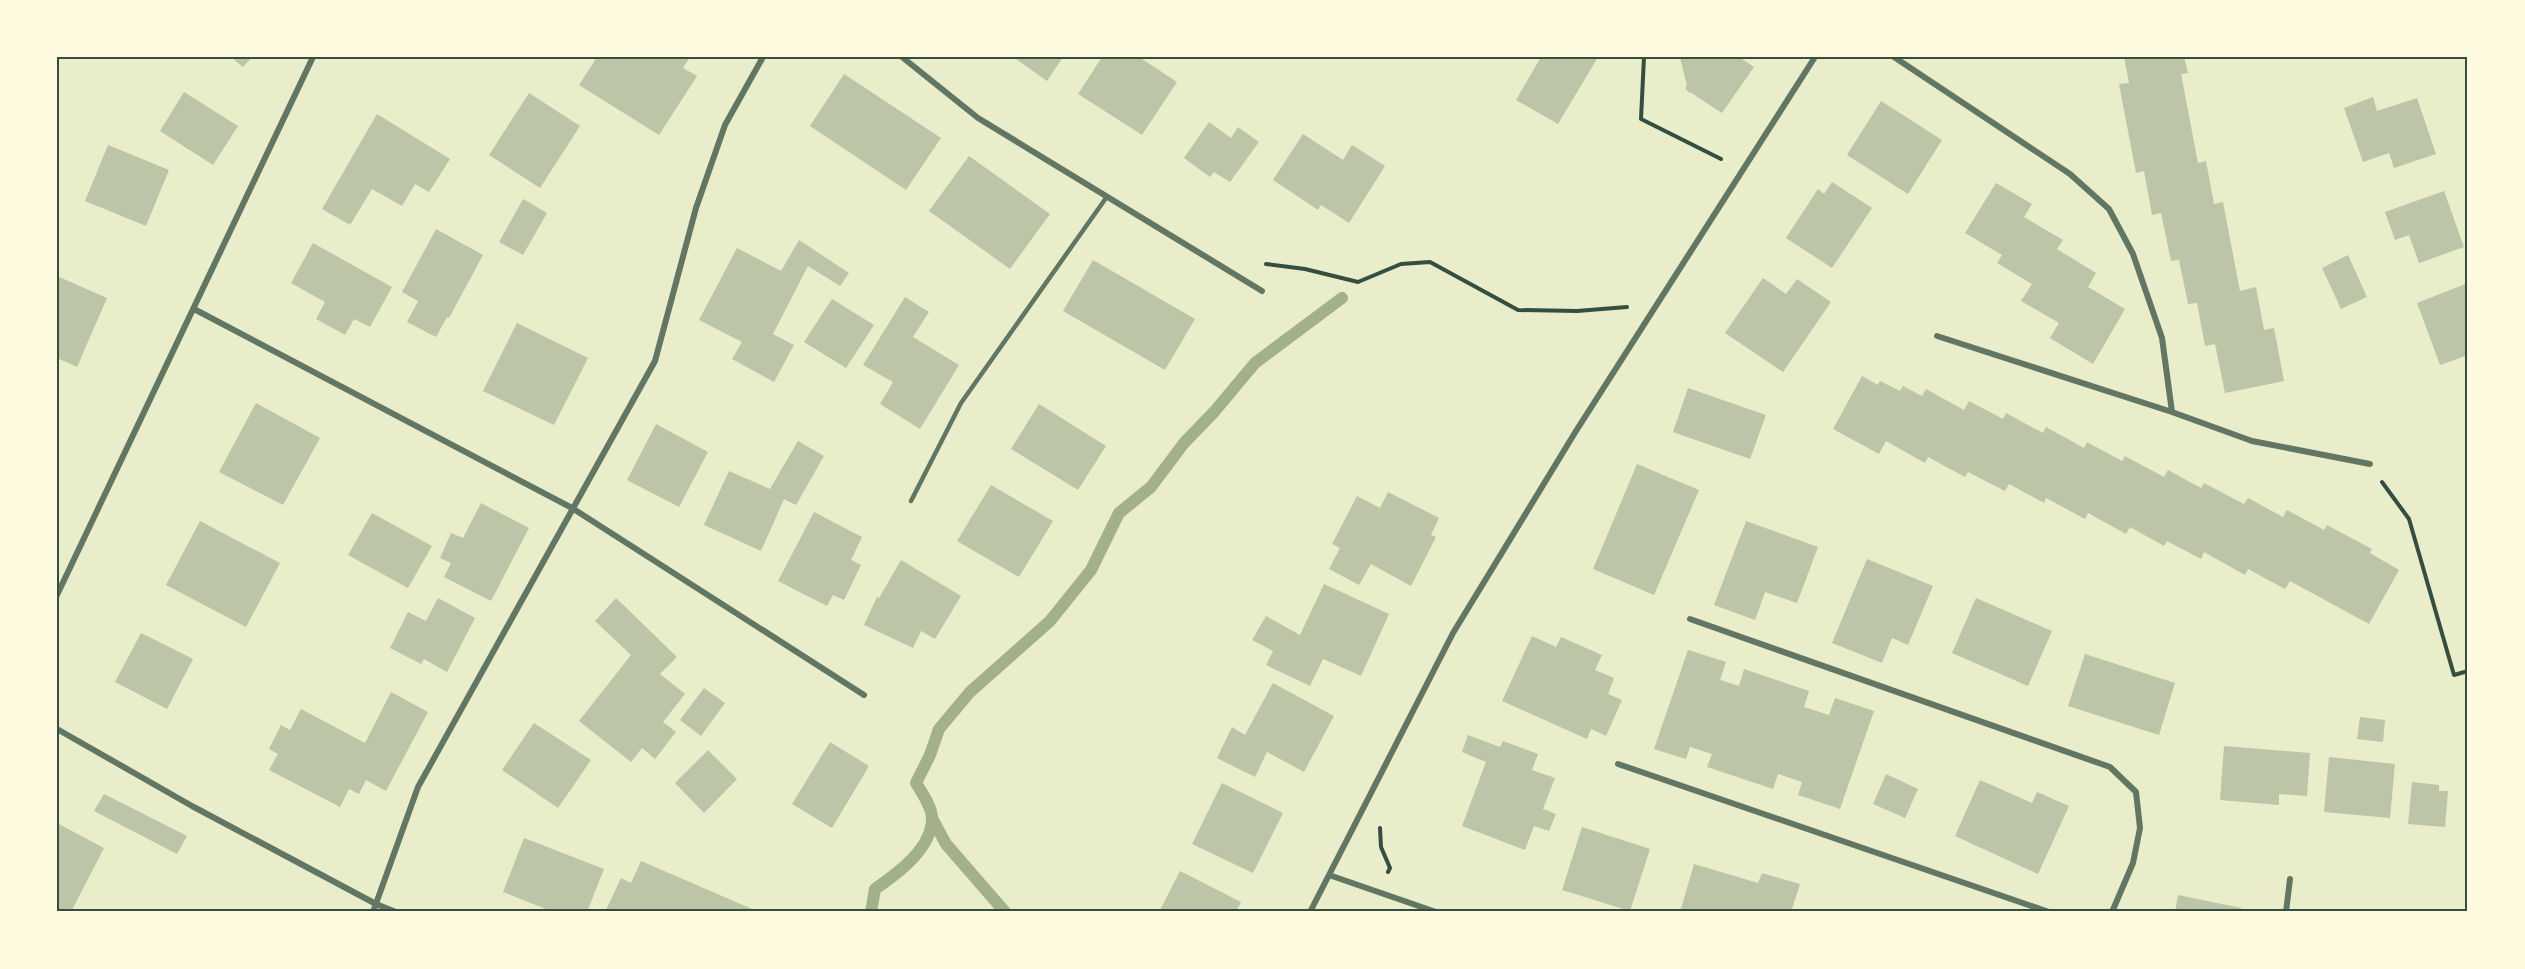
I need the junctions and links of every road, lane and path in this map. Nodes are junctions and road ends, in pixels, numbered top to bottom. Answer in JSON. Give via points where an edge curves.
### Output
{"nodes":[{"id":1,"x":313,"y":57,"type":"edge"},
{"id":2,"x":763,"y":57,"type":"edge"},
{"id":3,"x":902,"y":57,"type":"edge"},
{"id":4,"x":1644,"y":57,"type":"edge"},
{"id":5,"x":1815,"y":57,"type":"edge"},
{"id":6,"x":1894,"y":57,"type":"edge"},
{"id":7,"x":1743,"y":170,"type":"junction"},
{"id":8,"x":1106,"y":198,"type":"junction"},
{"id":9,"x":1238,"y":277,"type":"junction"},
{"id":10,"x":1262,"y":291,"type":"dead end"},
{"id":11,"x":1657,"y":304,"type":"junction"},
{"id":12,"x":194,"y":309,"type":"junction"},
{"id":13,"x":1937,"y":336,"type":"dead end"},
{"id":14,"x":2172,"y":412,"type":"junction"},
{"id":15,"x":2370,"y":464,"type":"joint"},
{"id":16,"x":911,"y":501,"type":"dead end"},
{"id":17,"x":572,"y":508,"type":"junction"},
{"id":18,"x":57,"y":595,"type":"edge"},
{"id":19,"x":1690,"y":619,"type":"dead end"},
{"id":20,"x":2468,"y":671,"type":"edge"},
{"id":21,"x":864,"y":695,"type":"dead end"},
{"id":22,"x":57,"y":729,"type":"edge"},
{"id":23,"x":1618,"y":764,"type":"dead end"},
{"id":24,"x":1380,"y":822,"type":"dead end"},
{"id":25,"x":1329,"y":874,"type":"junction"},
{"id":26,"x":2290,"y":879,"type":"dead end"},
{"id":27,"x":1381,"y":892,"type":"junction"},
{"id":28,"x":376,"y":904,"type":"junction"},
{"id":29,"x":373,"y":912,"type":"edge"},
{"id":30,"x":396,"y":912,"type":"edge"},
{"id":31,"x":1310,"y":912,"type":"edge"},
{"id":32,"x":1436,"y":912,"type":"edge"},
{"id":33,"x":2049,"y":912,"type":"edge"},
{"id":34,"x":2112,"y":912,"type":"edge"},
{"id":35,"x":2286,"y":912,"type":"edge"}],
"edges":[{"from":1,"to":12,"type":"street"},
{"from":2,"to":17,"type":"street","via":[[722,136],[696,208],[655,361]]},
{"from":3,"to":8,"type":"street","via":[[978,118]]},
{"from":4,"to":7,"type":"path","via":[[1641,119]]},
{"from":5,"to":7,"type":"street"},
{"from":6,"to":14,"type":"street","via":[[2070,174],[2109,209],[2133,254],[2162,338]]},
{"from":7,"to":11,"type":"street"},
{"from":8,"to":9,"type":"street"},
{"from":8,"to":16,"type":"lane","via":[[961,404]]},
{"from":9,"to":10,"type":"street"},
{"from":9,"to":11,"type":"path","via":[[1265,264],[1358,282],[1401,264],[1430,262],[1518,310],[1577,311]]},
{"from":11,"to":25,"type":"street","via":[[1453,633]]},
{"from":12,"to":17,"type":"street"},
{"from":12,"to":18,"type":"street"},
{"from":13,"to":14,"type":"street"},
{"from":14,"to":15,"type":"street","via":[[2252,441]]},
{"from":15,"to":20,"type":"path","via":[[2409,519],[2454,675]]},
{"from":17,"to":21,"type":"street"},
{"from":17,"to":28,"type":"street","via":[[418,787]]},
{"from":19,"to":34,"type":"street","via":[[2110,767],[2136,792],[2140,828],[2133,863]]},
{"from":22,"to":28,"type":"street"},
{"from":23,"to":33,"type":"street"},
{"from":24,"to":27,"type":"path","via":[[1381,847],[1390,868]]},
{"from":25,"to":27,"type":"street"},
{"from":25,"to":31,"type":"street"},
{"from":26,"to":35,"type":"street"},
{"from":27,"to":32,"type":"street"},
{"from":28,"to":29,"type":"street"},
{"from":28,"to":30,"type":"street"}]}
